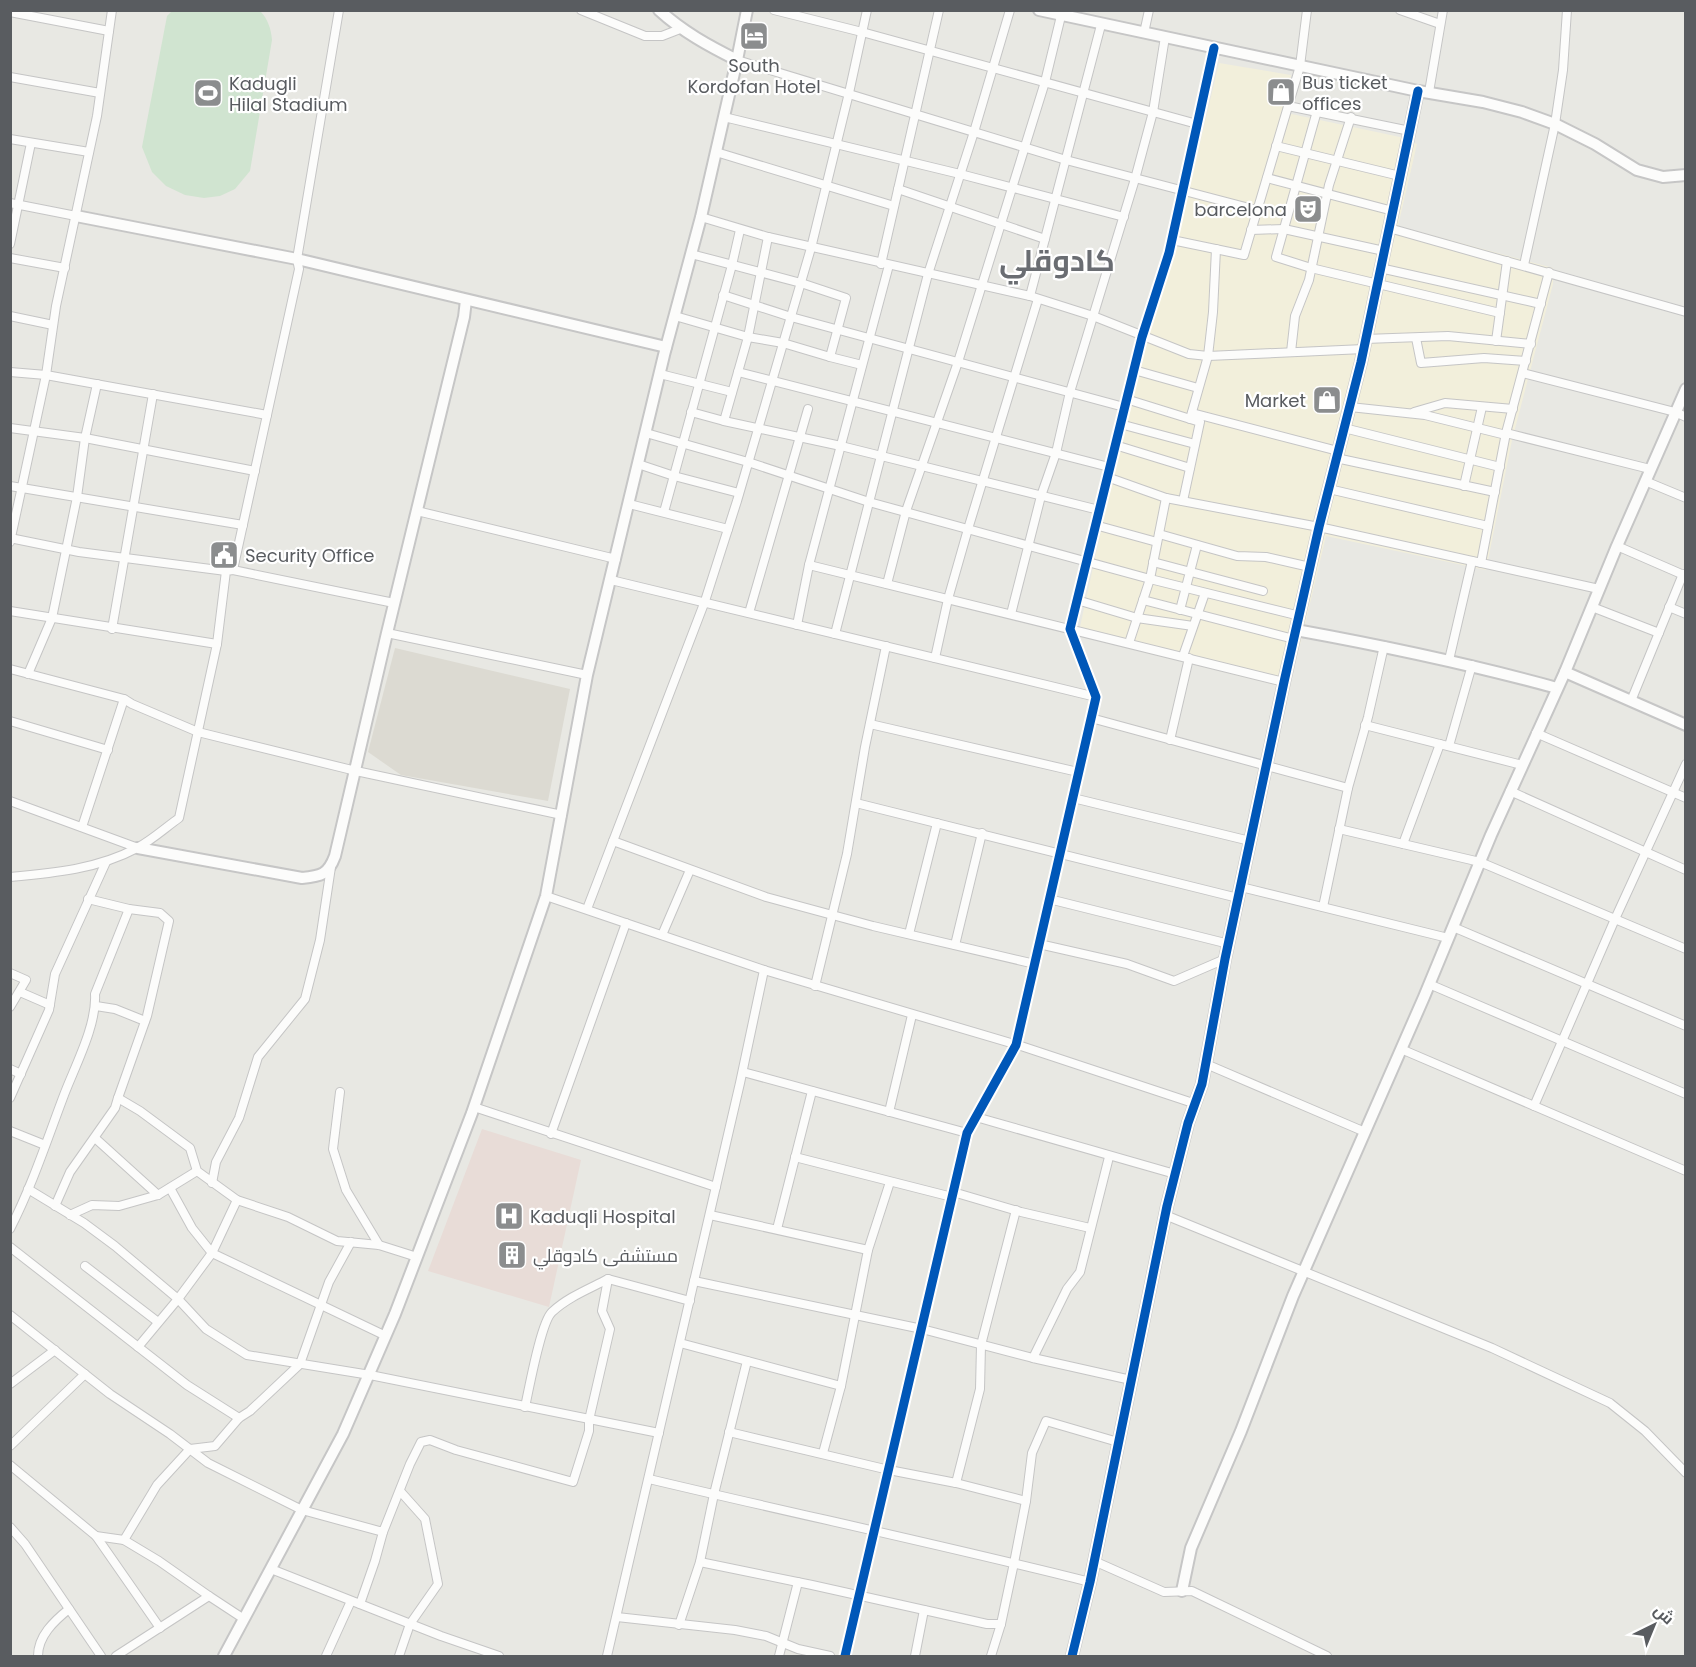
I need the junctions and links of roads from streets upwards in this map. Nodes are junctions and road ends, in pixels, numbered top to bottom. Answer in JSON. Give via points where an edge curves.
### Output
{"nodes":[{"id":1,"x":112,"y":10,"type":"edge"},
{"id":2,"x":339,"y":10,"type":"edge"},
{"id":3,"x":581,"y":10,"type":"edge"},
{"id":4,"x":659,"y":10,"type":"edge"},
{"id":5,"x":747,"y":10,"type":"edge"},
{"id":6,"x":774,"y":10,"type":"edge"},
{"id":7,"x":867,"y":10,"type":"edge"},
{"id":8,"x":939,"y":10,"type":"edge"},
{"id":9,"x":1010,"y":10,"type":"edge"},
{"id":10,"x":1039,"y":10,"type":"edge"},
{"id":11,"x":1149,"y":10,"type":"edge"},
{"id":12,"x":1307,"y":10,"type":"edge"},
{"id":13,"x":1400,"y":10,"type":"edge"},
{"id":14,"x":1443,"y":10,"type":"edge"},
{"id":15,"x":1567,"y":10,"type":"edge"},
{"id":16,"x":10,"y":12,"type":"edge"},
{"id":17,"x":1074,"y":15,"type":"edge"},
{"id":18,"x":1061,"y":16,"type":"junction"},
{"id":19,"x":1440,"y":24,"type":"junction"},
{"id":20,"x":1101,"y":25,"type":"junction"},
{"id":21,"x":680,"y":29,"type":"junction"},
{"id":22,"x":109,"y":31,"type":"junction"},
{"id":23,"x":862,"y":32,"type":"junction"},
{"id":24,"x":1144,"y":33,"type":"junction"},
{"id":25,"x":1165,"y":37,"type":"junction"},
{"id":26,"x":1214,"y":48,"type":"junction"},
{"id":27,"x":931,"y":51,"type":"junction"},
{"id":28,"x":737,"y":60,"type":"junction"},
{"id":29,"x":1300,"y":66,"type":"junction"},
{"id":30,"x":993,"y":68,"type":"junction"},
{"id":31,"x":10,"y":77,"type":"edge"},
{"id":32,"x":1045,"y":82,"type":"junction"},
{"id":33,"x":1424,"y":92,"type":"junction"},
{"id":34,"x":100,"y":93,"type":"junction"},
{"id":35,"x":849,"y":93,"type":"junction"},
{"id":36,"x":1083,"y":93,"type":"junction"},
{"id":37,"x":1288,"y":106,"type":"junction"},
{"id":38,"x":1317,"y":111,"type":"junction"},
{"id":39,"x":1153,"y":112,"type":"junction"},
{"id":40,"x":915,"y":114,"type":"junction"},
{"id":41,"x":724,"y":117,"type":"junction"},
{"id":42,"x":1351,"y":117,"type":"junction"},
{"id":43,"x":1197,"y":124,"type":"junction"},
{"id":44,"x":1555,"y":124,"type":"junction"},
{"id":45,"x":1410,"y":131,"type":"junction"},
{"id":46,"x":974,"y":132,"type":"junction"},
{"id":47,"x":10,"y":139,"type":"edge"},
{"id":48,"x":31,"y":143,"type":"junction"},
{"id":49,"x":837,"y":144,"type":"junction"},
{"id":50,"x":1276,"y":146,"type":"junction"},
{"id":51,"x":1024,"y":148,"type":"junction"},
{"id":52,"x":716,"y":152,"type":"junction"},
{"id":53,"x":1306,"y":152,"type":"junction"},
{"id":54,"x":89,"y":153,"type":"junction"},
{"id":55,"x":1338,"y":159,"type":"junction"},
{"id":56,"x":1066,"y":160,"type":"junction"},
{"id":57,"x":904,"y":161,"type":"junction"},
{"id":58,"x":960,"y":174,"type":"junction"},
{"id":59,"x":1686,"y":175,"type":"edge"},
{"id":60,"x":1400,"y":176,"type":"junction"},
{"id":61,"x":1267,"y":178,"type":"junction"},
{"id":62,"x":1135,"y":179,"type":"junction"},
{"id":63,"x":827,"y":185,"type":"junction"},
{"id":64,"x":1296,"y":186,"type":"junction"},
{"id":65,"x":1011,"y":188,"type":"junction"},
{"id":66,"x":898,"y":189,"type":"junction"},
{"id":67,"x":1182,"y":192,"type":"junction"},
{"id":68,"x":1327,"y":194,"type":"junction"},
{"id":69,"x":1055,"y":199,"type":"junction"},
{"id":70,"x":15,"y":204,"type":"edge"},
{"id":71,"x":894,"y":206,"type":"junction"},
{"id":72,"x":950,"y":206,"type":"junction"},
{"id":73,"x":1257,"y":210,"type":"junction"},
{"id":74,"x":1393,"y":211,"type":"junction"},
{"id":75,"x":76,"y":216,"type":"junction"},
{"id":76,"x":701,"y":217,"type":"junction"},
{"id":77,"x":1124,"y":217,"type":"junction"},
{"id":78,"x":1000,"y":224,"type":"junction"},
{"id":79,"x":1389,"y":228,"type":"junction"},
{"id":80,"x":1284,"y":229,"type":"junction"},
{"id":81,"x":740,"y":230,"type":"junction"},
{"id":82,"x":1251,"y":230,"type":"junction"},
{"id":83,"x":1318,"y":235,"type":"junction"},
{"id":84,"x":768,"y":237,"type":"junction"},
{"id":85,"x":1045,"y":239,"type":"junction"},
{"id":86,"x":1172,"y":240,"type":"junction"},
{"id":87,"x":10,"y":244,"type":"edge"},
{"id":88,"x":811,"y":248,"type":"junction"},
{"id":89,"x":1216,"y":249,"type":"junction"},
{"id":90,"x":1384,"y":251,"type":"junction"},
{"id":91,"x":691,"y":254,"type":"junction"},
{"id":92,"x":10,"y":258,"type":"edge"},
{"id":93,"x":297,"y":259,"type":"junction"},
{"id":94,"x":1507,"y":261,"type":"junction"},
{"id":95,"x":885,"y":264,"type":"junction"},
{"id":96,"x":732,"y":265,"type":"junction"},
{"id":97,"x":1524,"y":265,"type":"junction"},
{"id":98,"x":65,"y":268,"type":"junction"},
{"id":99,"x":1311,"y":268,"type":"junction"},
{"id":100,"x":1380,"y":268,"type":"junction"},
{"id":101,"x":761,"y":272,"type":"junction"},
{"id":102,"x":1549,"y":272,"type":"junction"},
{"id":103,"x":928,"y":274,"type":"junction"},
{"id":104,"x":801,"y":283,"type":"junction"},
{"id":105,"x":1377,"y":283,"type":"junction"},
{"id":106,"x":981,"y":285,"type":"junction"},
{"id":107,"x":1503,"y":295,"type":"junction"},
{"id":108,"x":723,"y":296,"type":"junction"},
{"id":109,"x":1034,"y":297,"type":"junction"},
{"id":110,"x":466,"y":300,"type":"junction"},
{"id":111,"x":1541,"y":304,"type":"junction"},
{"id":112,"x":755,"y":307,"type":"junction"},
{"id":113,"x":1686,"y":312,"type":"edge"},
{"id":114,"x":1500,"y":313,"type":"junction"},
{"id":115,"x":10,"y":316,"type":"edge"},
{"id":116,"x":675,"y":316,"type":"junction"},
{"id":117,"x":1093,"y":316,"type":"junction"},
{"id":118,"x":791,"y":317,"type":"junction"},
{"id":119,"x":53,"y":325,"type":"junction"},
{"id":120,"x":714,"y":327,"type":"junction"},
{"id":121,"x":839,"y":329,"type":"junction"},
{"id":122,"x":748,"y":337,"type":"junction"},
{"id":123,"x":1142,"y":337,"type":"junction"},
{"id":124,"x":869,"y":338,"type":"junction"},
{"id":125,"x":1416,"y":338,"type":"junction"},
{"id":126,"x":1496,"y":341,"type":"junction"},
{"id":127,"x":783,"y":343,"type":"junction"},
{"id":128,"x":1364,"y":344,"type":"junction"},
{"id":129,"x":1531,"y":344,"type":"junction"},
{"id":130,"x":666,"y":347,"type":"junction"},
{"id":131,"x":908,"y":348,"type":"junction"},
{"id":132,"x":1291,"y":352,"type":"junction"},
{"id":133,"x":1208,"y":356,"type":"junction"},
{"id":134,"x":830,"y":357,"type":"junction"},
{"id":135,"x":1526,"y":361,"type":"junction"},
{"id":136,"x":958,"y":362,"type":"junction"},
{"id":137,"x":862,"y":365,"type":"junction"},
{"id":138,"x":1134,"y":370,"type":"junction"},
{"id":139,"x":10,"y":372,"type":"edge"},
{"id":140,"x":738,"y":372,"type":"junction"},
{"id":141,"x":1523,"y":373,"type":"junction"},
{"id":142,"x":660,"y":374,"type":"junction"},
{"id":143,"x":46,"y":375,"type":"junction"},
{"id":144,"x":1013,"y":377,"type":"junction"},
{"id":145,"x":772,"y":382,"type":"junction"},
{"id":146,"x":97,"y":384,"type":"junction"},
{"id":147,"x":699,"y":384,"type":"junction"},
{"id":148,"x":1198,"y":388,"type":"junction"},
{"id":149,"x":1686,"y":389,"type":"edge"},
{"id":150,"x":732,"y":392,"type":"junction"},
{"id":151,"x":1070,"y":392,"type":"junction"},
{"id":152,"x":153,"y":394,"type":"junction"},
{"id":153,"x":853,"y":400,"type":"junction"},
{"id":154,"x":1125,"y":403,"type":"junction"},
{"id":155,"x":1350,"y":407,"type":"junction"},
{"id":156,"x":1482,"y":407,"type":"junction"},
{"id":157,"x":808,"y":409,"type":"dead end"},
{"id":158,"x":1513,"y":410,"type":"junction"},
{"id":159,"x":692,"y":412,"type":"junction"},
{"id":160,"x":892,"y":412,"type":"junction"},
{"id":161,"x":1410,"y":413,"type":"junction"},
{"id":162,"x":267,"y":415,"type":"junction"},
{"id":163,"x":1680,"y":415,"type":"edge"},
{"id":164,"x":1191,"y":416,"type":"junction"},
{"id":165,"x":724,"y":421,"type":"junction"},
{"id":166,"x":937,"y":424,"type":"junction"},
{"id":167,"x":1120,"y":424,"type":"junction"},
{"id":168,"x":10,"y":428,"type":"edge"},
{"id":169,"x":1344,"y":428,"type":"junction"},
{"id":170,"x":1477,"y":428,"type":"junction"},
{"id":171,"x":758,"y":429,"type":"junction"},
{"id":172,"x":34,"y":432,"type":"junction"},
{"id":173,"x":646,"y":434,"type":"junction"},
{"id":174,"x":1506,"y":434,"type":"junction"},
{"id":175,"x":85,"y":438,"type":"junction"},
{"id":176,"x":801,"y":438,"type":"junction"},
{"id":177,"x":996,"y":438,"type":"junction"},
{"id":178,"x":1195,"y":444,"type":"junction"},
{"id":179,"x":683,"y":445,"type":"junction"},
{"id":180,"x":1115,"y":445,"type":"junction"},
{"id":181,"x":841,"y":446,"type":"junction"},
{"id":182,"x":143,"y":450,"type":"junction"},
{"id":183,"x":1056,"y":453,"type":"junction"},
{"id":184,"x":1337,"y":455,"type":"junction"},
{"id":185,"x":880,"y":457,"type":"junction"},
{"id":186,"x":1469,"y":459,"type":"junction"},
{"id":187,"x":748,"y":462,"type":"junction"},
{"id":188,"x":638,"y":465,"type":"junction"},
{"id":189,"x":922,"y":467,"type":"junction"},
{"id":190,"x":1109,"y":467,"type":"junction"},
{"id":191,"x":1500,"y":467,"type":"junction"},
{"id":192,"x":1190,"y":468,"type":"junction"},
{"id":193,"x":1650,"y":469,"type":"junction"},
{"id":194,"x":255,"y":471,"type":"junction"},
{"id":195,"x":675,"y":476,"type":"junction"},
{"id":196,"x":788,"y":477,"type":"junction"},
{"id":197,"x":1107,"y":477,"type":"junction"},
{"id":198,"x":1645,"y":481,"type":"junction"},
{"id":199,"x":981,"y":482,"type":"junction"},
{"id":200,"x":10,"y":486,"type":"edge"},
{"id":201,"x":1464,"y":486,"type":"junction"},
{"id":202,"x":22,"y":488,"type":"junction"},
{"id":203,"x":830,"y":489,"type":"junction"},
{"id":204,"x":1329,"y":489,"type":"junction"},
{"id":205,"x":1495,"y":492,"type":"junction"},
{"id":206,"x":739,"y":493,"type":"junction"},
{"id":207,"x":1041,"y":496,"type":"junction"},
{"id":208,"x":77,"y":497,"type":"junction"},
{"id":209,"x":1166,"y":498,"type":"junction"},
{"id":210,"x":1686,"y":498,"type":"edge"},
{"id":211,"x":1183,"y":501,"type":"junction"},
{"id":212,"x":869,"y":502,"type":"junction"},
{"id":213,"x":629,"y":504,"type":"junction"},
{"id":214,"x":134,"y":506,"type":"junction"},
{"id":215,"x":1099,"y":510,"type":"junction"},
{"id":216,"x":417,"y":511,"type":"junction"},
{"id":217,"x":906,"y":511,"type":"junction"},
{"id":218,"x":664,"y":512,"type":"junction"},
{"id":219,"x":243,"y":525,"type":"junction"},
{"id":220,"x":1095,"y":525,"type":"junction"},
{"id":221,"x":1488,"y":526,"type":"junction"},
{"id":222,"x":1318,"y":527,"type":"junction"},
{"id":223,"x":728,"y":529,"type":"junction"},
{"id":224,"x":968,"y":529,"type":"junction"},
{"id":225,"x":1159,"y":534,"type":"junction"},
{"id":226,"x":11,"y":540,"type":"edge"},
{"id":227,"x":1157,"y":543,"type":"junction"},
{"id":228,"x":1028,"y":545,"type":"junction"},
{"id":229,"x":1197,"y":545,"type":"junction"},
{"id":230,"x":1617,"y":546,"type":"junction"},
{"id":231,"x":66,"y":548,"type":"junction"},
{"id":232,"x":123,"y":557,"type":"junction"},
{"id":233,"x":616,"y":559,"type":"junction"},
{"id":234,"x":1087,"y":561,"type":"junction"},
{"id":235,"x":1472,"y":561,"type":"junction"},
{"id":236,"x":1154,"y":562,"type":"junction"},
{"id":237,"x":1481,"y":563,"type":"junction"},
{"id":238,"x":808,"y":565,"type":"junction"},
{"id":239,"x":1310,"y":567,"type":"junction"},
{"id":240,"x":230,"y":571,"type":"junction"},
{"id":241,"x":1191,"y":572,"type":"junction"},
{"id":242,"x":850,"y":575,"type":"junction"},
{"id":243,"x":1684,"y":575,"type":"edge"},
{"id":244,"x":1150,"y":579,"type":"junction"},
{"id":245,"x":611,"y":580,"type":"junction"},
{"id":246,"x":887,"y":584,"type":"junction"},
{"id":247,"x":1187,"y":588,"type":"junction"},
{"id":248,"x":1599,"y":589,"type":"junction"},
{"id":249,"x":1263,"y":591,"type":"dead end"},
{"id":250,"x":1205,"y":593,"type":"junction"},
{"id":251,"x":948,"y":599,"type":"junction"},
{"id":252,"x":1077,"y":600,"type":"junction"},
{"id":253,"x":1143,"y":600,"type":"junction"},
{"id":254,"x":705,"y":602,"type":"junction"},
{"id":255,"x":394,"y":603,"type":"junction"},
{"id":256,"x":1669,"y":607,"type":"junction"},
{"id":257,"x":1592,"y":608,"type":"junction"},
{"id":258,"x":1180,"y":610,"type":"junction"},
{"id":259,"x":10,"y":611,"type":"edge"},
{"id":260,"x":749,"y":613,"type":"junction"},
{"id":261,"x":1011,"y":614,"type":"junction"},
{"id":262,"x":1198,"y":614,"type":"junction"},
{"id":263,"x":1686,"y":614,"type":"edge"},
{"id":264,"x":1299,"y":616,"type":"junction"},
{"id":265,"x":52,"y":618,"type":"junction"},
{"id":266,"x":1137,"y":618,"type":"junction"},
{"id":267,"x":797,"y":625,"type":"junction"},
{"id":268,"x":1192,"y":626,"type":"junction"},
{"id":269,"x":112,"y":628,"type":"junction"},
{"id":270,"x":1070,"y":628,"type":"junction"},
{"id":271,"x":387,"y":633,"type":"junction"},
{"id":272,"x":1659,"y":633,"type":"junction"},
{"id":273,"x":835,"y":634,"type":"junction"},
{"id":274,"x":1295,"y":634,"type":"junction"},
{"id":275,"x":1129,"y":643,"type":"junction"},
{"id":276,"x":217,"y":644,"type":"junction"},
{"id":277,"x":886,"y":646,"type":"junction"},
{"id":278,"x":1384,"y":646,"type":"junction"},
{"id":279,"x":1186,"y":657,"type":"junction"},
{"id":280,"x":935,"y":658,"type":"junction"},
{"id":281,"x":1449,"y":660,"type":"junction"},
{"id":282,"x":1472,"y":665,"type":"junction"},
{"id":283,"x":10,"y":669,"type":"edge"},
{"id":284,"x":1565,"y":672,"type":"junction"},
{"id":285,"x":28,"y":674,"type":"junction"},
{"id":286,"x":587,"y":675,"type":"junction"},
{"id":287,"x":1284,"y":682,"type":"junction"},
{"id":288,"x":1557,"y":688,"type":"junction"},
{"id":289,"x":1096,"y":697,"type":"junction"},
{"id":290,"x":124,"y":699,"type":"junction"},
{"id":291,"x":1631,"y":701,"type":"junction"},
{"id":292,"x":1091,"y":718,"type":"junction"},
{"id":293,"x":10,"y":721,"type":"edge"},
{"id":294,"x":870,"y":724,"type":"junction"},
{"id":295,"x":1365,"y":724,"type":"junction"},
{"id":296,"x":1686,"y":725,"type":"edge"},
{"id":297,"x":198,"y":732,"type":"junction"},
{"id":298,"x":1536,"y":733,"type":"junction"},
{"id":299,"x":1170,"y":740,"type":"junction"},
{"id":300,"x":1440,"y":744,"type":"junction"},
{"id":301,"x":1449,"y":746,"type":"junction"},
{"id":302,"x":108,"y":750,"type":"junction"},
{"id":303,"x":1686,"y":764,"type":"edge"},
{"id":304,"x":1522,"y":765,"type":"junction"},
{"id":305,"x":1267,"y":766,"type":"junction"},
{"id":306,"x":356,"y":771,"type":"junction"},
{"id":307,"x":1078,"y":772,"type":"junction"},
{"id":308,"x":1348,"y":788,"type":"junction"},
{"id":309,"x":1510,"y":791,"type":"junction"},
{"id":310,"x":1673,"y":792,"type":"junction"},
{"id":311,"x":1073,"y":798,"type":"junction"},
{"id":312,"x":1686,"y":798,"type":"edge"},
{"id":313,"x":10,"y":801,"type":"edge"},
{"id":314,"x":856,"y":803,"type":"junction"},
{"id":315,"x":562,"y":815,"type":"junction"},
{"id":316,"x":938,"y":823,"type":"junction"},
{"id":317,"x":82,"y":827,"type":"junction"},
{"id":318,"x":1339,"y":829,"type":"junction"},
{"id":319,"x":981,"y":833,"type":"junction"},
{"id":320,"x":613,"y":841,"type":"junction"},
{"id":321,"x":1250,"y":841,"type":"junction"},
{"id":322,"x":1403,"y":844,"type":"junction"},
{"id":323,"x":138,"y":848,"type":"junction"},
{"id":324,"x":1645,"y":851,"type":"junction"},
{"id":325,"x":1060,"y":852,"type":"junction"},
{"id":326,"x":106,"y":862,"type":"junction"},
{"id":327,"x":1480,"y":862,"type":"junction"},
{"id":328,"x":331,"y":867,"type":"junction"},
{"id":329,"x":690,"y":870,"type":"junction"},
{"id":330,"x":1686,"y":870,"type":"edge"},
{"id":331,"x":10,"y":877,"type":"edge"},
{"id":332,"x":1239,"y":892,"type":"junction"},
{"id":333,"x":546,"y":896,"type":"junction"},
{"id":334,"x":88,"y":899,"type":"junction"},
{"id":335,"x":1050,"y":899,"type":"junction"},
{"id":336,"x":1323,"y":907,"type":"junction"},
{"id":337,"x":129,"y":909,"type":"junction"},
{"id":338,"x":587,"y":909,"type":"junction"},
{"id":339,"x":832,"y":914,"type":"junction"},
{"id":340,"x":1615,"y":919,"type":"junction"},
{"id":341,"x":626,"y":923,"type":"junction"},
{"id":342,"x":1450,"y":933,"type":"junction"},
{"id":343,"x":909,"y":934,"type":"junction"},
{"id":344,"x":662,"y":935,"type":"junction"},
{"id":345,"x":1040,"y":944,"type":"junction"},
{"id":346,"x":1229,"y":944,"type":"junction"},
{"id":347,"x":955,"y":945,"type":"junction"},
{"id":348,"x":1686,"y":949,"type":"edge"},
{"id":349,"x":1226,"y":959,"type":"junction"},
{"id":350,"x":1035,"y":964,"type":"junction"},
{"id":351,"x":764,"y":970,"type":"junction"},
{"id":352,"x":10,"y":973,"type":"edge"},
{"id":353,"x":1429,"y":984,"type":"junction"},
{"id":354,"x":1587,"y":984,"type":"junction"},
{"id":355,"x":815,"y":986,"type":"junction"},
{"id":356,"x":20,"y":992,"type":"junction"},
{"id":357,"x":50,"y":1005,"type":"junction"},
{"id":358,"x":96,"y":1006,"type":"junction"},
{"id":359,"x":10,"y":1007,"type":"edge"},
{"id":360,"x":912,"y":1015,"type":"junction"},
{"id":361,"x":145,"y":1021,"type":"junction"},
{"id":362,"x":1686,"y":1026,"type":"edge"},
{"id":363,"x":1562,"y":1041,"type":"junction"},
{"id":364,"x":1016,"y":1045,"type":"junction"},
{"id":365,"x":1401,"y":1049,"type":"junction"},
{"id":366,"x":1206,"y":1064,"type":"junction"},
{"id":367,"x":10,"y":1069,"type":"edge"},
{"id":368,"x":742,"y":1072,"type":"junction"},
{"id":369,"x":21,"y":1074,"type":"junction"},
{"id":370,"x":812,"y":1091,"type":"junction"},
{"id":371,"x":340,"y":1092,"type":"dead end"},
{"id":372,"x":1686,"y":1094,"type":"edge"},
{"id":373,"x":10,"y":1098,"type":"edge"},
{"id":374,"x":118,"y":1098,"type":"junction"},
{"id":375,"x":1196,"y":1104,"type":"junction"},
{"id":376,"x":1534,"y":1106,"type":"junction"},
{"id":377,"x":474,"y":1107,"type":"junction"},
{"id":378,"x":889,"y":1112,"type":"junction"},
{"id":379,"x":976,"y":1117,"type":"junction"},
{"id":380,"x":10,"y":1131,"type":"edge"},
{"id":381,"x":1365,"y":1132,"type":"junction"},
{"id":382,"x":967,"y":1133,"type":"junction"},
{"id":383,"x":551,"y":1134,"type":"junction"},
{"id":384,"x":95,"y":1138,"type":"junction"},
{"id":385,"x":45,"y":1145,"type":"junction"},
{"id":386,"x":1109,"y":1157,"type":"junction"},
{"id":387,"x":795,"y":1158,"type":"junction"},
{"id":388,"x":197,"y":1171,"type":"junction"},
{"id":389,"x":1686,"y":1171,"type":"edge"},
{"id":390,"x":1175,"y":1174,"type":"junction"},
{"id":391,"x":890,"y":1182,"type":"junction"},
{"id":392,"x":212,"y":1183,"type":"junction"},
{"id":393,"x":716,"y":1187,"type":"junction"},
{"id":394,"x":170,"y":1188,"type":"junction"},
{"id":395,"x":28,"y":1189,"type":"junction"},
{"id":396,"x":158,"y":1195,"type":"junction"},
{"id":397,"x":953,"y":1195,"type":"junction"},
{"id":398,"x":237,"y":1200,"type":"junction"},
{"id":399,"x":55,"y":1206,"type":"junction"},
{"id":400,"x":1016,"y":1210,"type":"junction"},
{"id":401,"x":70,"y":1215,"type":"junction"},
{"id":402,"x":710,"y":1215,"type":"junction"},
{"id":403,"x":1165,"y":1215,"type":"junction"},
{"id":404,"x":1090,"y":1228,"type":"junction"},
{"id":405,"x":10,"y":1229,"type":"edge"},
{"id":406,"x":777,"y":1229,"type":"junction"},
{"id":407,"x":351,"y":1242,"type":"junction"},
{"id":408,"x":379,"y":1245,"type":"junction"},
{"id":409,"x":10,"y":1247,"type":"edge"},
{"id":410,"x":868,"y":1250,"type":"junction"},
{"id":411,"x":212,"y":1253,"type":"junction"},
{"id":412,"x":417,"y":1257,"type":"junction"},
{"id":413,"x":86,"y":1266,"type":"dead end"},
{"id":414,"x":1304,"y":1272,"type":"junction"},
{"id":415,"x":608,"y":1279,"type":"junction"},
{"id":416,"x":694,"y":1281,"type":"junction"},
{"id":417,"x":178,"y":1299,"type":"junction"},
{"id":418,"x":690,"y":1301,"type":"junction"},
{"id":419,"x":321,"y":1304,"type":"junction"},
{"id":420,"x":854,"y":1314,"type":"junction"},
{"id":421,"x":10,"y":1315,"type":"edge"},
{"id":422,"x":158,"y":1322,"type":"junction"},
{"id":423,"x":922,"y":1329,"type":"junction"},
{"id":424,"x":386,"y":1336,"type":"junction"},
{"id":425,"x":680,"y":1343,"type":"junction"},
{"id":426,"x":981,"y":1345,"type":"junction"},
{"id":427,"x":138,"y":1347,"type":"junction"},
{"id":428,"x":55,"y":1350,"type":"junction"},
{"id":429,"x":1033,"y":1359,"type":"junction"},
{"id":430,"x":747,"y":1361,"type":"junction"},
{"id":431,"x":300,"y":1364,"type":"junction"},
{"id":432,"x":85,"y":1374,"type":"junction"},
{"id":433,"x":370,"y":1374,"type":"junction"},
{"id":434,"x":1131,"y":1380,"type":"junction"},
{"id":435,"x":10,"y":1384,"type":"edge"},
{"id":436,"x":841,"y":1386,"type":"junction"},
{"id":437,"x":525,"y":1407,"type":"junction"},
{"id":438,"x":239,"y":1418,"type":"junction"},
{"id":439,"x":589,"y":1419,"type":"junction"},
{"id":440,"x":729,"y":1432,"type":"junction"},
{"id":441,"x":659,"y":1434,"type":"junction"},
{"id":442,"x":1118,"y":1442,"type":"junction"},
{"id":443,"x":10,"y":1446,"type":"edge"},
{"id":444,"x":190,"y":1449,"type":"junction"},
{"id":445,"x":823,"y":1453,"type":"junction"},
{"id":446,"x":10,"y":1465,"type":"edge"},
{"id":447,"x":889,"y":1470,"type":"junction"},
{"id":448,"x":1686,"y":1473,"type":"edge"},
{"id":449,"x":649,"y":1479,"type":"junction"},
{"id":450,"x":956,"y":1483,"type":"junction"},
{"id":451,"x":400,"y":1491,"type":"junction"},
{"id":452,"x":714,"y":1494,"type":"junction"},
{"id":453,"x":1026,"y":1501,"type":"junction"},
{"id":454,"x":303,"y":1510,"type":"junction"},
{"id":455,"x":10,"y":1527,"type":"edge"},
{"id":456,"x":383,"y":1532,"type":"junction"},
{"id":457,"x":875,"y":1532,"type":"junction"},
{"id":458,"x":14,"y":1536,"type":"edge"},
{"id":459,"x":96,"y":1536,"type":"junction"},
{"id":460,"x":124,"y":1540,"type":"junction"},
{"id":461,"x":1094,"y":1561,"type":"junction"},
{"id":462,"x":700,"y":1562,"type":"junction"},
{"id":463,"x":1014,"y":1563,"type":"junction"},
{"id":464,"x":271,"y":1569,"type":"junction"},
{"id":465,"x":798,"y":1582,"type":"junction"},
{"id":466,"x":1090,"y":1582,"type":"junction"},
{"id":467,"x":1182,"y":1591,"type":"junction"},
{"id":468,"x":208,"y":1596,"type":"junction"},
{"id":469,"x":860,"y":1596,"type":"junction"},
{"id":470,"x":351,"y":1601,"type":"junction"},
{"id":471,"x":360,"y":1604,"type":"junction"},
{"id":472,"x":69,"y":1609,"type":"junction"},
{"id":473,"x":924,"y":1610,"type":"junction"},
{"id":474,"x":616,"y":1617,"type":"junction"},
{"id":475,"x":244,"y":1619,"type":"junction"},
{"id":476,"x":410,"y":1624,"type":"junction"},
{"id":477,"x":1001,"y":1624,"type":"junction"},
{"id":478,"x":679,"y":1625,"type":"junction"},
{"id":479,"x":160,"y":1628,"type":"junction"},
{"id":480,"x":782,"y":1641,"type":"junction"},
{"id":481,"x":38,"y":1656,"type":"edge"},
{"id":482,"x":101,"y":1656,"type":"edge"},
{"id":483,"x":116,"y":1656,"type":"edge"},
{"id":484,"x":224,"y":1656,"type":"edge"},
{"id":485,"x":326,"y":1656,"type":"edge"},
{"id":486,"x":399,"y":1656,"type":"edge"},
{"id":487,"x":499,"y":1656,"type":"edge"},
{"id":488,"x":607,"y":1656,"type":"edge"},
{"id":489,"x":779,"y":1656,"type":"edge"},
{"id":490,"x":830,"y":1656,"type":"edge"},
{"id":491,"x":844,"y":1656,"type":"edge"},
{"id":492,"x":915,"y":1656,"type":"edge"},
{"id":493,"x":991,"y":1656,"type":"edge"},
{"id":494,"x":1072,"y":1656,"type":"edge"},
{"id":495,"x":1327,"y":1656,"type":"edge"}],
"edges":[{"from":1,"to":22,"type":"street"},
{"from":2,"to":93,"type":"street"},
{"from":3,"to":21,"type":"street","via":[[645,36],[662,36]]},
{"from":4,"to":21,"type":"street"},
{"from":5,"to":28,"type":"street"},
{"from":6,"to":23,"type":"street"},
{"from":7,"to":23,"type":"street"},
{"from":8,"to":27,"type":"street"},
{"from":9,"to":30,"type":"street"},
{"from":10,"to":18,"type":"street"},
{"from":11,"to":24,"type":"street"},
{"from":12,"to":29,"type":"street"},
{"from":13,"to":19,"type":"street"},
{"from":14,"to":19,"type":"street"},
{"from":15,"to":44,"type":"street"},
{"from":16,"to":22,"type":"street"},
{"from":17,"to":18,"type":"street"},
{"from":17,"to":20,"type":"street"},
{"from":18,"to":32,"type":"street"},
{"from":19,"to":33,"type":"street"},
{"from":20,"to":24,"type":"street"},
{"from":20,"to":36,"type":"street"},
{"from":21,"to":28,"type":"street"},
{"from":22,"to":34,"type":"street"},
{"from":23,"to":27,"type":"street"},
{"from":23,"to":35,"type":"street"},
{"from":24,"to":25,"type":"street"},
{"from":25,"to":26,"type":"street"},
{"from":25,"to":39,"type":"street"},
{"from":26,"to":29,"type":"street"},
{"from":26,"to":43,"type":"street"},
{"from":27,"to":30,"type":"street"},
{"from":27,"to":40,"type":"street"},
{"from":28,"to":35,"type":"street"},
{"from":28,"to":41,"type":"street"},
{"from":29,"to":33,"type":"street"},
{"from":29,"to":37,"type":"street"},
{"from":30,"to":32,"type":"street"},
{"from":30,"to":46,"type":"street"},
{"from":31,"to":34,"type":"street"},
{"from":32,"to":36,"type":"street"},
{"from":32,"to":51,"type":"street"},
{"from":33,"to":44,"type":"street","via":[[1483,102]]},
{"from":33,"to":45,"type":"street"},
{"from":34,"to":54,"type":"street"},
{"from":35,"to":40,"type":"street"},
{"from":35,"to":49,"type":"street"},
{"from":36,"to":39,"type":"street"},
{"from":36,"to":56,"type":"street"},
{"from":37,"to":38,"type":"street"},
{"from":37,"to":50,"type":"street"},
{"from":38,"to":42,"type":"street"},
{"from":38,"to":53,"type":"street"},
{"from":39,"to":43,"type":"street"},
{"from":39,"to":62,"type":"street"},
{"from":40,"to":46,"type":"street"},
{"from":40,"to":57,"type":"street"},
{"from":41,"to":49,"type":"street"},
{"from":41,"to":52,"type":"street"},
{"from":42,"to":45,"type":"street"},
{"from":42,"to":55,"type":"street"},
{"from":43,"to":67,"type":"street"},
{"from":44,"to":59,"type":"street","via":[[1637,170],[1663,177]]},
{"from":44,"to":97,"type":"street"},
{"from":45,"to":60,"type":"street"},
{"from":46,"to":51,"type":"street"},
{"from":46,"to":58,"type":"street"},
{"from":47,"to":48,"type":"street"},
{"from":48,"to":54,"type":"street"},
{"from":48,"to":70,"type":"street"},
{"from":49,"to":57,"type":"street"},
{"from":49,"to":63,"type":"street"},
{"from":50,"to":53,"type":"street"},
{"from":50,"to":61,"type":"street"},
{"from":51,"to":56,"type":"street"},
{"from":51,"to":65,"type":"street"},
{"from":52,"to":63,"type":"street"},
{"from":52,"to":76,"type":"street"},
{"from":53,"to":55,"type":"street"},
{"from":53,"to":64,"type":"street"},
{"from":54,"to":75,"type":"street"},
{"from":55,"to":60,"type":"street"},
{"from":55,"to":68,"type":"street"},
{"from":56,"to":62,"type":"street"},
{"from":56,"to":69,"type":"street"},
{"from":57,"to":58,"type":"street"},
{"from":57,"to":66,"type":"street"},
{"from":58,"to":65,"type":"street"},
{"from":58,"to":72,"type":"street"},
{"from":60,"to":74,"type":"street"},
{"from":61,"to":64,"type":"street"},
{"from":61,"to":73,"type":"street"},
{"from":62,"to":67,"type":"street"},
{"from":62,"to":77,"type":"street"},
{"from":63,"to":71,"type":"street"},
{"from":63,"to":88,"type":"street"},
{"from":64,"to":68,"type":"street"},
{"from":64,"to":80,"type":"street"},
{"from":65,"to":69,"type":"street"},
{"from":65,"to":78,"type":"street"},
{"from":66,"to":71,"type":"street"},
{"from":66,"to":72,"type":"street"},
{"from":67,"to":73,"type":"street"},
{"from":67,"to":86,"type":"street"},
{"from":68,"to":74,"type":"street"},
{"from":68,"to":83,"type":"street"},
{"from":69,"to":77,"type":"street"},
{"from":69,"to":85,"type":"street"},
{"from":70,"to":75,"type":"street"},
{"from":70,"to":87,"type":"street"},
{"from":71,"to":95,"type":"street"},
{"from":72,"to":78,"type":"street"},
{"from":72,"to":103,"type":"street"},
{"from":73,"to":82,"type":"street"},
{"from":74,"to":79,"type":"street"},
{"from":75,"to":93,"type":"street"},
{"from":75,"to":98,"type":"street"},
{"from":76,"to":81,"type":"street"},
{"from":76,"to":91,"type":"street"},
{"from":77,"to":117,"type":"street"},
{"from":78,"to":85,"type":"street"},
{"from":78,"to":106,"type":"street"},
{"from":79,"to":90,"type":"street"},
{"from":79,"to":94,"type":"street"},
{"from":80,"to":82,"type":"street"},
{"from":80,"to":83,"type":"street"},
{"from":80,"to":99,"type":"street","via":[[1276,257]]},
{"from":81,"to":84,"type":"street"},
{"from":81,"to":96,"type":"street"},
{"from":82,"to":89,"type":"street","via":[[1244,255]]},
{"from":83,"to":90,"type":"street"},
{"from":83,"to":99,"type":"street"},
{"from":84,"to":88,"type":"street"},
{"from":84,"to":101,"type":"street"},
{"from":85,"to":109,"type":"street"},
{"from":86,"to":89,"type":"street"},
{"from":86,"to":123,"type":"street"},
{"from":88,"to":95,"type":"street"},
{"from":88,"to":104,"type":"street"},
{"from":89,"to":133,"type":"street"},
{"from":90,"to":100,"type":"street"},
{"from":91,"to":96,"type":"street"},
{"from":91,"to":116,"type":"street"},
{"from":92,"to":98,"type":"street"},
{"from":93,"to":110,"type":"street"},
{"from":93,"to":162,"type":"street","via":[[299,269]]},
{"from":94,"to":97,"type":"street"},
{"from":94,"to":107,"type":"street"},
{"from":95,"to":103,"type":"street"},
{"from":95,"to":124,"type":"street"},
{"from":96,"to":101,"type":"street"},
{"from":96,"to":108,"type":"street"},
{"from":97,"to":102,"type":"street"},
{"from":98,"to":119,"type":"street"},
{"from":99,"to":105,"type":"street"},
{"from":99,"to":132,"type":"street","via":[[1294,316]]},
{"from":100,"to":105,"type":"street"},
{"from":100,"to":107,"type":"street"},
{"from":101,"to":104,"type":"street"},
{"from":101,"to":112,"type":"street"},
{"from":102,"to":111,"type":"street"},
{"from":102,"to":113,"type":"street"},
{"from":103,"to":106,"type":"street"},
{"from":103,"to":131,"type":"street"},
{"from":104,"to":118,"type":"street"},
{"from":104,"to":121,"type":"street","via":[[846,298]]},
{"from":105,"to":114,"type":"street"},
{"from":105,"to":128,"type":"street"},
{"from":106,"to":109,"type":"street"},
{"from":106,"to":136,"type":"street"},
{"from":107,"to":111,"type":"street"},
{"from":107,"to":114,"type":"street"},
{"from":108,"to":112,"type":"street"},
{"from":108,"to":120,"type":"street"},
{"from":109,"to":117,"type":"street"},
{"from":109,"to":144,"type":"street"},
{"from":110,"to":130,"type":"street"},
{"from":110,"to":216,"type":"street"},
{"from":111,"to":129,"type":"street"},
{"from":112,"to":118,"type":"street"},
{"from":112,"to":122,"type":"street"},
{"from":114,"to":126,"type":"street"},
{"from":115,"to":119,"type":"street"},
{"from":116,"to":120,"type":"street"},
{"from":116,"to":130,"type":"street"},
{"from":117,"to":123,"type":"street"},
{"from":117,"to":151,"type":"street"},
{"from":118,"to":121,"type":"street"},
{"from":118,"to":127,"type":"street"},
{"from":119,"to":143,"type":"street"},
{"from":120,"to":122,"type":"street"},
{"from":120,"to":147,"type":"street"},
{"from":121,"to":124,"type":"street"},
{"from":121,"to":134,"type":"street"},
{"from":122,"to":127,"type":"street"},
{"from":122,"to":140,"type":"street"},
{"from":123,"to":133,"type":"street","via":[[1189,354]]},
{"from":123,"to":138,"type":"street"},
{"from":124,"to":131,"type":"street"},
{"from":124,"to":137,"type":"street"},
{"from":125,"to":126,"type":"street","via":[[1448,336]]},
{"from":125,"to":128,"type":"street"},
{"from":125,"to":135,"type":"street","via":[[1421,363],[1484,358]]},
{"from":126,"to":129,"type":"street"},
{"from":127,"to":134,"type":"street"},
{"from":127,"to":145,"type":"street"},
{"from":128,"to":132,"type":"street"},
{"from":128,"to":155,"type":"street"},
{"from":129,"to":135,"type":"street"},
{"from":130,"to":142,"type":"street"},
{"from":131,"to":136,"type":"street"},
{"from":131,"to":160,"type":"street"},
{"from":132,"to":133,"type":"street"},
{"from":133,"to":148,"type":"street"},
{"from":134,"to":137,"type":"street"},
{"from":135,"to":141,"type":"street"},
{"from":136,"to":144,"type":"street"},
{"from":136,"to":166,"type":"street"},
{"from":137,"to":153,"type":"street"},
{"from":138,"to":148,"type":"street"},
{"from":138,"to":154,"type":"street"},
{"from":139,"to":143,"type":"street"},
{"from":140,"to":145,"type":"street"},
{"from":140,"to":150,"type":"street"},
{"from":141,"to":158,"type":"street"},
{"from":141,"to":163,"type":"street"},
{"from":142,"to":147,"type":"street"},
{"from":142,"to":173,"type":"street"},
{"from":143,"to":146,"type":"street"},
{"from":143,"to":172,"type":"street"},
{"from":144,"to":151,"type":"street"},
{"from":144,"to":177,"type":"street"},
{"from":145,"to":153,"type":"street"},
{"from":145,"to":171,"type":"street"},
{"from":146,"to":152,"type":"street"},
{"from":146,"to":175,"type":"street"},
{"from":147,"to":150,"type":"street"},
{"from":147,"to":159,"type":"street"},
{"from":148,"to":164,"type":"street"},
{"from":149,"to":163,"type":"street"},
{"from":150,"to":165,"type":"street"},
{"from":151,"to":154,"type":"street"},
{"from":151,"to":183,"type":"street"},
{"from":152,"to":162,"type":"street"},
{"from":152,"to":182,"type":"street"},
{"from":153,"to":160,"type":"street"},
{"from":153,"to":181,"type":"street"},
{"from":154,"to":164,"type":"street"},
{"from":154,"to":167,"type":"street"},
{"from":155,"to":161,"type":"street"},
{"from":155,"to":169,"type":"street"},
{"from":156,"to":158,"type":"street"},
{"from":156,"to":161,"type":"street","via":[[1445,403]]},
{"from":156,"to":170,"type":"street"},
{"from":157,"to":176,"type":"street"},
{"from":158,"to":174,"type":"street"},
{"from":159,"to":165,"type":"street"},
{"from":159,"to":179,"type":"street"},
{"from":160,"to":166,"type":"street"},
{"from":160,"to":185,"type":"street"},
{"from":161,"to":170,"type":"street"},
{"from":162,"to":194,"type":"street"},
{"from":163,"to":193,"type":"street"},
{"from":164,"to":178,"type":"street","via":[[1200,422]]},
{"from":164,"to":184,"type":"street"},
{"from":165,"to":171,"type":"street"},
{"from":166,"to":177,"type":"street"},
{"from":166,"to":189,"type":"street"},
{"from":167,"to":178,"type":"street"},
{"from":167,"to":180,"type":"street"},
{"from":168,"to":172,"type":"street"},
{"from":169,"to":184,"type":"street"},
{"from":169,"to":186,"type":"street"},
{"from":170,"to":174,"type":"street"},
{"from":170,"to":186,"type":"street"},
{"from":171,"to":176,"type":"street"},
{"from":171,"to":187,"type":"street"},
{"from":172,"to":175,"type":"street"},
{"from":172,"to":202,"type":"street"},
{"from":173,"to":179,"type":"street"},
{"from":173,"to":188,"type":"street"},
{"from":174,"to":191,"type":"street"},
{"from":174,"to":193,"type":"street"},
{"from":175,"to":182,"type":"street"},
{"from":175,"to":208,"type":"street"},
{"from":176,"to":181,"type":"street"},
{"from":176,"to":196,"type":"street"},
{"from":177,"to":183,"type":"street"},
{"from":177,"to":199,"type":"street"},
{"from":178,"to":192,"type":"street"},
{"from":179,"to":187,"type":"street"},
{"from":179,"to":195,"type":"street"},
{"from":180,"to":190,"type":"street"},
{"from":180,"to":192,"type":"street"},
{"from":181,"to":185,"type":"street"},
{"from":181,"to":203,"type":"street"},
{"from":182,"to":194,"type":"street"},
{"from":182,"to":214,"type":"street"},
{"from":183,"to":190,"type":"street"},
{"from":183,"to":207,"type":"street"},
{"from":184,"to":201,"type":"street"},
{"from":184,"to":204,"type":"street"},
{"from":185,"to":189,"type":"street"},
{"from":185,"to":212,"type":"street"},
{"from":186,"to":191,"type":"street"},
{"from":186,"to":201,"type":"street"},
{"from":187,"to":196,"type":"street"},
{"from":187,"to":206,"type":"street"},
{"from":188,"to":195,"type":"street"},
{"from":188,"to":213,"type":"street"},
{"from":189,"to":199,"type":"street"},
{"from":189,"to":217,"type":"street"},
{"from":190,"to":197,"type":"street"},
{"from":191,"to":205,"type":"street"},
{"from":192,"to":211,"type":"street"},
{"from":193,"to":198,"type":"street"},
{"from":194,"to":219,"type":"street"},
{"from":195,"to":206,"type":"street"},
{"from":195,"to":218,"type":"street"},
{"from":196,"to":203,"type":"street"},
{"from":196,"to":260,"type":"street"},
{"from":197,"to":209,"type":"street"},
{"from":197,"to":215,"type":"street"},
{"from":198,"to":210,"type":"street"},
{"from":198,"to":230,"type":"street"},
{"from":199,"to":207,"type":"street"},
{"from":199,"to":224,"type":"street"},
{"from":200,"to":202,"type":"street"},
{"from":201,"to":205,"type":"street"},
{"from":202,"to":208,"type":"street"},
{"from":202,"to":226,"type":"street"},
{"from":203,"to":212,"type":"street"},
{"from":203,"to":238,"type":"street"},
{"from":204,"to":221,"type":"street"},
{"from":204,"to":222,"type":"street"},
{"from":205,"to":221,"type":"street"},
{"from":206,"to":223,"type":"street"},
{"from":207,"to":215,"type":"street"},
{"from":207,"to":228,"type":"street"},
{"from":208,"to":214,"type":"street"},
{"from":208,"to":231,"type":"street"},
{"from":209,"to":211,"type":"street"},
{"from":209,"to":225,"type":"street"},
{"from":211,"to":222,"type":"street"},
{"from":212,"to":217,"type":"street"},
{"from":212,"to":242,"type":"street"},
{"from":213,"to":218,"type":"street"},
{"from":213,"to":233,"type":"street"},
{"from":214,"to":219,"type":"street"},
{"from":214,"to":232,"type":"street"},
{"from":215,"to":220,"type":"street"},
{"from":216,"to":233,"type":"street"},
{"from":216,"to":255,"type":"street"},
{"from":217,"to":224,"type":"street"},
{"from":217,"to":246,"type":"street"},
{"from":218,"to":223,"type":"street"},
{"from":219,"to":240,"type":"street"},
{"from":220,"to":227,"type":"street"},
{"from":220,"to":234,"type":"street"},
{"from":221,"to":237,"type":"street"},
{"from":222,"to":235,"type":"street"},
{"from":222,"to":239,"type":"street"},
{"from":223,"to":254,"type":"street"},
{"from":224,"to":228,"type":"street"},
{"from":224,"to":251,"type":"street"},
{"from":225,"to":227,"type":"street"},
{"from":225,"to":229,"type":"street"},
{"from":226,"to":231,"type":"street"},
{"from":227,"to":236,"type":"street"},
{"from":228,"to":234,"type":"street"},
{"from":228,"to":261,"type":"street"},
{"from":229,"to":239,"type":"street"},
{"from":229,"to":241,"type":"street"},
{"from":230,"to":243,"type":"street"},
{"from":230,"to":248,"type":"street"},
{"from":231,"to":232,"type":"street"},
{"from":231,"to":265,"type":"street"},
{"from":232,"to":240,"type":"street"},
{"from":232,"to":269,"type":"street"},
{"from":233,"to":245,"type":"street"},
{"from":234,"to":244,"type":"street"},
{"from":234,"to":252,"type":"street"},
{"from":235,"to":237,"type":"street"},
{"from":235,"to":281,"type":"street"},
{"from":236,"to":241,"type":"street"},
{"from":236,"to":244,"type":"street"},
{"from":237,"to":248,"type":"street"},
{"from":238,"to":242,"type":"street"},
{"from":238,"to":267,"type":"street"},
{"from":239,"to":264,"type":"street"},
{"from":240,"to":255,"type":"street"},
{"from":240,"to":276,"type":"street"},
{"from":241,"to":247,"type":"street"},
{"from":241,"to":249,"type":"street"},
{"from":242,"to":246,"type":"street"},
{"from":242,"to":273,"type":"street"},
{"from":243,"to":256,"type":"street"},
{"from":244,"to":247,"type":"street"},
{"from":244,"to":253,"type":"street"},
{"from":245,"to":254,"type":"street"},
{"from":245,"to":286,"type":"street"},
{"from":246,"to":251,"type":"street"},
{"from":247,"to":250,"type":"street"},
{"from":247,"to":258,"type":"street"},
{"from":248,"to":257,"type":"street"},
{"from":250,"to":262,"type":"street"},
{"from":250,"to":264,"type":"street"},
{"from":251,"to":261,"type":"street"},
{"from":251,"to":280,"type":"street"},
{"from":252,"to":266,"type":"street"},
{"from":252,"to":270,"type":"street"},
{"from":253,"to":258,"type":"street"},
{"from":253,"to":266,"type":"street"},
{"from":254,"to":260,"type":"street"},
{"from":254,"to":320,"type":"street"},
{"from":255,"to":271,"type":"street"},
{"from":256,"to":263,"type":"street"},
{"from":256,"to":272,"type":"street"},
{"from":257,"to":272,"type":"street"},
{"from":257,"to":284,"type":"street"},
{"from":258,"to":262,"type":"street"},
{"from":259,"to":265,"type":"street"},
{"from":260,"to":267,"type":"street"},
{"from":261,"to":270,"type":"street"},
{"from":262,"to":268,"type":"street"},
{"from":262,"to":274,"type":"street"},
{"from":264,"to":274,"type":"street"},
{"from":265,"to":269,"type":"street"},
{"from":265,"to":285,"type":"street"},
{"from":266,"to":268,"type":"street"},
{"from":266,"to":275,"type":"street"},
{"from":267,"to":273,"type":"street"},
{"from":268,"to":279,"type":"street"},
{"from":269,"to":276,"type":"street"},
{"from":270,"to":275,"type":"street"},
{"from":270,"to":289,"type":"street"},
{"from":271,"to":286,"type":"street"},
{"from":271,"to":306,"type":"street"},
{"from":272,"to":291,"type":"street"},
{"from":273,"to":277,"type":"street"},
{"from":274,"to":278,"type":"street"},
{"from":274,"to":287,"type":"street"},
{"from":275,"to":279,"type":"street"},
{"from":276,"to":297,"type":"street"},
{"from":277,"to":280,"type":"street"},
{"from":277,"to":294,"type":"street"},
{"from":278,"to":281,"type":"street"},
{"from":278,"to":295,"type":"street"},
{"from":279,"to":287,"type":"street"},
{"from":279,"to":299,"type":"street"},
{"from":280,"to":289,"type":"street"},
{"from":281,"to":282,"type":"street"},
{"from":282,"to":288,"type":"street"},
{"from":282,"to":301,"type":"street"},
{"from":283,"to":285,"type":"street"},
{"from":284,"to":288,"type":"street"},
{"from":284,"to":291,"type":"street"},
{"from":285,"to":290,"type":"street"},
{"from":286,"to":315,"type":"street"},
{"from":287,"to":305,"type":"street"},
{"from":288,"to":298,"type":"street"},
{"from":289,"to":292,"type":"street"},
{"from":290,"to":297,"type":"street"},
{"from":290,"to":302,"type":"street"},
{"from":291,"to":296,"type":"street"},
{"from":292,"to":299,"type":"street"},
{"from":292,"to":307,"type":"street"},
{"from":293,"to":302,"type":"street"},
{"from":294,"to":307,"type":"street"},
{"from":294,"to":314,"type":"street"},
{"from":295,"to":300,"type":"street"},
{"from":295,"to":308,"type":"street"},
{"from":297,"to":306,"type":"street"},
{"from":297,"to":323,"type":"street","via":[[178,818]]},
{"from":298,"to":304,"type":"street"},
{"from":298,"to":310,"type":"street"},
{"from":299,"to":305,"type":"street"},
{"from":300,"to":301,"type":"street"},
{"from":300,"to":322,"type":"street"},
{"from":301,"to":304,"type":"street"},
{"from":302,"to":317,"type":"street"},
{"from":303,"to":310,"type":"street"},
{"from":304,"to":309,"type":"street"},
{"from":305,"to":308,"type":"street"},
{"from":305,"to":321,"type":"street"},
{"from":306,"to":315,"type":"street"},
{"from":306,"to":328,"type":"street"},
{"from":307,"to":311,"type":"street"},
{"from":308,"to":318,"type":"street"},
{"from":309,"to":324,"type":"street"},
{"from":309,"to":327,"type":"street"},
{"from":310,"to":312,"type":"street"},
{"from":310,"to":324,"type":"street"},
{"from":311,"to":321,"type":"street"},
{"from":311,"to":325,"type":"street"},
{"from":313,"to":317,"type":"street"},
{"from":314,"to":316,"type":"street"},
{"from":314,"to":339,"type":"street"},
{"from":315,"to":333,"type":"street"},
{"from":316,"to":319,"type":"street"},
{"from":316,"to":343,"type":"street"},
{"from":317,"to":323,"type":"street"},
{"from":318,"to":322,"type":"street"},
{"from":318,"to":336,"type":"street"},
{"from":319,"to":325,"type":"street"},
{"from":319,"to":347,"type":"street"},
{"from":320,"to":329,"type":"street"},
{"from":320,"to":338,"type":"street"},
{"from":321,"to":332,"type":"street"},
{"from":322,"to":327,"type":"street"},
{"from":323,"to":326,"type":"street"},
{"from":323,"to":328,"type":"street","via":[[302,878],[320,876]]},
{"from":324,"to":330,"type":"street"},
{"from":324,"to":340,"type":"street"},
{"from":325,"to":332,"type":"street"},
{"from":325,"to":335,"type":"street"},
{"from":326,"to":331,"type":"street","via":[[68,871]]},
{"from":326,"to":334,"type":"street"},
{"from":327,"to":340,"type":"street"},
{"from":327,"to":342,"type":"street"},
{"from":328,"to":392,"type":"street","via":[[320,940],[305,999],[258,1057],[239,1118],[216,1162]]},
{"from":329,"to":339,"type":"street","via":[[766,897]]},
{"from":329,"to":344,"type":"street"},
{"from":332,"to":336,"type":"street"},
{"from":332,"to":346,"type":"street"},
{"from":333,"to":338,"type":"street"},
{"from":333,"to":377,"type":"street"},
{"from":334,"to":337,"type":"street"},
{"from":334,"to":357,"type":"street","via":[[55,974]]},
{"from":335,"to":345,"type":"street"},
{"from":335,"to":346,"type":"street"},
{"from":336,"to":342,"type":"street"},
{"from":337,"to":358,"type":"street","via":[[95,994]]},
{"from":337,"to":361,"type":"street","via":[[160,914],[169,921]]},
{"from":338,"to":341,"type":"street"},
{"from":339,"to":343,"type":"street"},
{"from":339,"to":355,"type":"street"},
{"from":340,"to":348,"type":"street"},
{"from":340,"to":354,"type":"street"},
{"from":341,"to":344,"type":"street"},
{"from":341,"to":383,"type":"street"},
{"from":342,"to":353,"type":"street"},
{"from":342,"to":354,"type":"street"},
{"from":343,"to":347,"type":"street"},
{"from":344,"to":351,"type":"street"},
{"from":345,"to":349,"type":"street","via":[[1127,964],[1174,981]]},
{"from":345,"to":350,"type":"street"},
{"from":346,"to":349,"type":"street"},
{"from":347,"to":350,"type":"street"},
{"from":349,"to":366,"type":"street"},
{"from":350,"to":364,"type":"street"},
{"from":351,"to":355,"type":"street"},
{"from":351,"to":368,"type":"street"},
{"from":352,"to":356,"type":"street","via":[[26,980]]},
{"from":353,"to":363,"type":"street"},
{"from":353,"to":365,"type":"street"},
{"from":354,"to":362,"type":"street"},
{"from":354,"to":363,"type":"street"},
{"from":355,"to":360,"type":"street"},
{"from":356,"to":357,"type":"street"},
{"from":356,"to":359,"type":"street"},
{"from":357,"to":369,"type":"street"},
{"from":358,"to":361,"type":"street"},
{"from":358,"to":385,"type":"street"},
{"from":360,"to":364,"type":"street"},
{"from":360,"to":378,"type":"street"},
{"from":361,"to":374,"type":"street"},
{"from":363,"to":372,"type":"street"},
{"from":363,"to":376,"type":"street"},
{"from":364,"to":375,"type":"street"},
{"from":364,"to":379,"type":"street"},
{"from":365,"to":376,"type":"street"},
{"from":365,"to":381,"type":"street"},
{"from":366,"to":375,"type":"street"},
{"from":366,"to":381,"type":"street"},
{"from":367,"to":369,"type":"street"},
{"from":368,"to":370,"type":"street"},
{"from":368,"to":393,"type":"street"},
{"from":369,"to":373,"type":"street"},
{"from":370,"to":378,"type":"street"},
{"from":370,"to":387,"type":"street"},
{"from":371,"to":408,"type":"street","via":[[333,1149],[346,1191]]},
{"from":374,"to":384,"type":"street"},
{"from":374,"to":388,"type":"street","via":[[189,1148]]},
{"from":375,"to":390,"type":"street"},
{"from":376,"to":389,"type":"street"},
{"from":377,"to":383,"type":"street"},
{"from":377,"to":412,"type":"street"},
{"from":378,"to":382,"type":"street"},
{"from":379,"to":382,"type":"street"},
{"from":379,"to":386,"type":"street"},
{"from":380,"to":385,"type":"street"},
{"from":381,"to":414,"type":"street"},
{"from":382,"to":397,"type":"street"},
{"from":383,"to":393,"type":"street"},
{"from":384,"to":396,"type":"street"},
{"from":384,"to":399,"type":"street","via":[[70,1172]]},
{"from":385,"to":395,"type":"street"},
{"from":386,"to":390,"type":"street"},
{"from":386,"to":404,"type":"street"},
{"from":387,"to":391,"type":"street"},
{"from":387,"to":406,"type":"street"},
{"from":388,"to":392,"type":"street"},
{"from":388,"to":394,"type":"street"},
{"from":390,"to":403,"type":"street"},
{"from":391,"to":397,"type":"street"},
{"from":391,"to":410,"type":"street"},
{"from":392,"to":398,"type":"street"},
{"from":393,"to":402,"type":"street"},
{"from":394,"to":396,"type":"street"},
{"from":394,"to":411,"type":"street","via":[[192,1228]]},
{"from":395,"to":399,"type":"street"},
{"from":395,"to":405,"type":"street"},
{"from":396,"to":401,"type":"street","via":[[119,1206],[92,1205]]},
{"from":397,"to":400,"type":"street"},
{"from":397,"to":423,"type":"street"},
{"from":398,"to":407,"type":"street","via":[[288,1217],[337,1241]]},
{"from":398,"to":411,"type":"street"},
{"from":399,"to":401,"type":"street"},
{"from":400,"to":404,"type":"street"},
{"from":400,"to":426,"type":"street"},
{"from":401,"to":417,"type":"street","via":[[115,1246]]},
{"from":402,"to":406,"type":"street"},
{"from":402,"to":416,"type":"street"},
{"from":403,"to":414,"type":"street"},
{"from":403,"to":434,"type":"street"},
{"from":404,"to":429,"type":"street","via":[[1080,1272],[1067,1288]]},
{"from":406,"to":410,"type":"street"},
{"from":407,"to":408,"type":"street"},
{"from":407,"to":419,"type":"street"},
{"from":408,"to":412,"type":"street"},
{"from":409,"to":427,"type":"street"},
{"from":410,"to":420,"type":"street"},
{"from":411,"to":417,"type":"street"},
{"from":411,"to":419,"type":"street"},
{"from":412,"to":424,"type":"street"},
{"from":413,"to":422,"type":"street"},
{"from":414,"to":448,"type":"street","via":[[1492,1348],[1610,1403],[1645,1431]]},
{"from":414,"to":467,"type":"street","via":[[1191,1548]]},
{"from":415,"to":418,"type":"street"},
{"from":415,"to":437,"type":"street","via":[[549,1314]]},
{"from":415,"to":439,"type":"street","via":[[602,1311],[610,1329]]},
{"from":416,"to":418,"type":"street"},
{"from":416,"to":420,"type":"street"},
{"from":417,"to":422,"type":"street"},
{"from":417,"to":431,"type":"street","via":[[206,1329],[247,1355]]},
{"from":418,"to":425,"type":"street"},
{"from":419,"to":424,"type":"street"},
{"from":419,"to":431,"type":"street"},
{"from":420,"to":423,"type":"street"},
{"from":420,"to":436,"type":"street"},
{"from":421,"to":428,"type":"street"},
{"from":422,"to":427,"type":"street"},
{"from":423,"to":426,"type":"street"},
{"from":423,"to":447,"type":"street"},
{"from":424,"to":433,"type":"street"},
{"from":425,"to":430,"type":"street"},
{"from":425,"to":441,"type":"street"},
{"from":426,"to":429,"type":"street"},
{"from":426,"to":450,"type":"street","via":[[980,1389]]},
{"from":427,"to":438,"type":"street"},
{"from":428,"to":432,"type":"street"},
{"from":428,"to":435,"type":"street"},
{"from":429,"to":434,"type":"street"},
{"from":430,"to":436,"type":"street"},
{"from":430,"to":440,"type":"street"},
{"from":431,"to":433,"type":"street"},
{"from":431,"to":438,"type":"street"},
{"from":432,"to":443,"type":"street"},
{"from":432,"to":444,"type":"street"},
{"from":433,"to":437,"type":"street"},
{"from":433,"to":454,"type":"street"},
{"from":434,"to":442,"type":"street"},
{"from":436,"to":445,"type":"street"},
{"from":437,"to":439,"type":"street"},
{"from":438,"to":444,"type":"street","via":[[215,1446]]},
{"from":439,"to":441,"type":"street"},
{"from":439,"to":451,"type":"street","via":[[573,1482],[430,1440],[421,1442]]},
{"from":440,"to":445,"type":"street"},
{"from":440,"to":452,"type":"street"},
{"from":441,"to":449,"type":"street"},
{"from":442,"to":453,"type":"street","via":[[1046,1421],[1032,1453]]},
{"from":442,"to":461,"type":"street"},
{"from":444,"to":454,"type":"street","via":[[208,1463]]},
{"from":444,"to":460,"type":"street","via":[[157,1485]]},
{"from":445,"to":447,"type":"street"},
{"from":446,"to":459,"type":"street"},
{"from":447,"to":450,"type":"street"},
{"from":447,"to":457,"type":"street"},
{"from":449,"to":452,"type":"street"},
{"from":449,"to":474,"type":"street"},
{"from":450,"to":453,"type":"street"},
{"from":451,"to":456,"type":"street"},
{"from":451,"to":476,"type":"street","via":[[425,1519],[438,1584]]},
{"from":452,"to":457,"type":"street"},
{"from":452,"to":462,"type":"street"},
{"from":453,"to":463,"type":"street"},
{"from":454,"to":456,"type":"street"},
{"from":454,"to":464,"type":"street"},
{"from":455,"to":458,"type":"street"},
{"from":456,"to":471,"type":"street"},
{"from":457,"to":463,"type":"street"},
{"from":457,"to":469,"type":"street"},
{"from":458,"to":472,"type":"street"},
{"from":459,"to":460,"type":"street"},
{"from":459,"to":479,"type":"street"},
{"from":460,"to":468,"type":"street"},
{"from":461,"to":466,"type":"street"},
{"from":461,"to":467,"type":"street","via":[[1164,1592]]},
{"from":462,"to":465,"type":"street"},
{"from":462,"to":478,"type":"street"},
{"from":463,"to":466,"type":"street"},
{"from":463,"to":477,"type":"street"},
{"from":464,"to":470,"type":"street"},
{"from":464,"to":475,"type":"street"},
{"from":465,"to":469,"type":"street"},
{"from":465,"to":480,"type":"street"},
{"from":466,"to":494,"type":"street"},
{"from":467,"to":495,"type":"street","via":[[1192,1591]]},
{"from":468,"to":475,"type":"street"},
{"from":468,"to":479,"type":"street"},
{"from":469,"to":473,"type":"street"},
{"from":469,"to":491,"type":"street"},
{"from":470,"to":471,"type":"street"},
{"from":470,"to":485,"type":"street"},
{"from":471,"to":476,"type":"street"},
{"from":472,"to":481,"type":"street","via":[[49,1626]]},
{"from":472,"to":482,"type":"street"},
{"from":473,"to":477,"type":"street"},
{"from":473,"to":492,"type":"street"},
{"from":474,"to":478,"type":"street"},
{"from":474,"to":488,"type":"street"},
{"from":475,"to":484,"type":"street"},
{"from":476,"to":486,"type":"street"},
{"from":476,"to":487,"type":"street"},
{"from":477,"to":493,"type":"street"},
{"from":478,"to":480,"type":"street","via":[[735,1630]]},
{"from":479,"to":483,"type":"street"},
{"from":480,"to":489,"type":"street"},
{"from":480,"to":490,"type":"street"}]}
